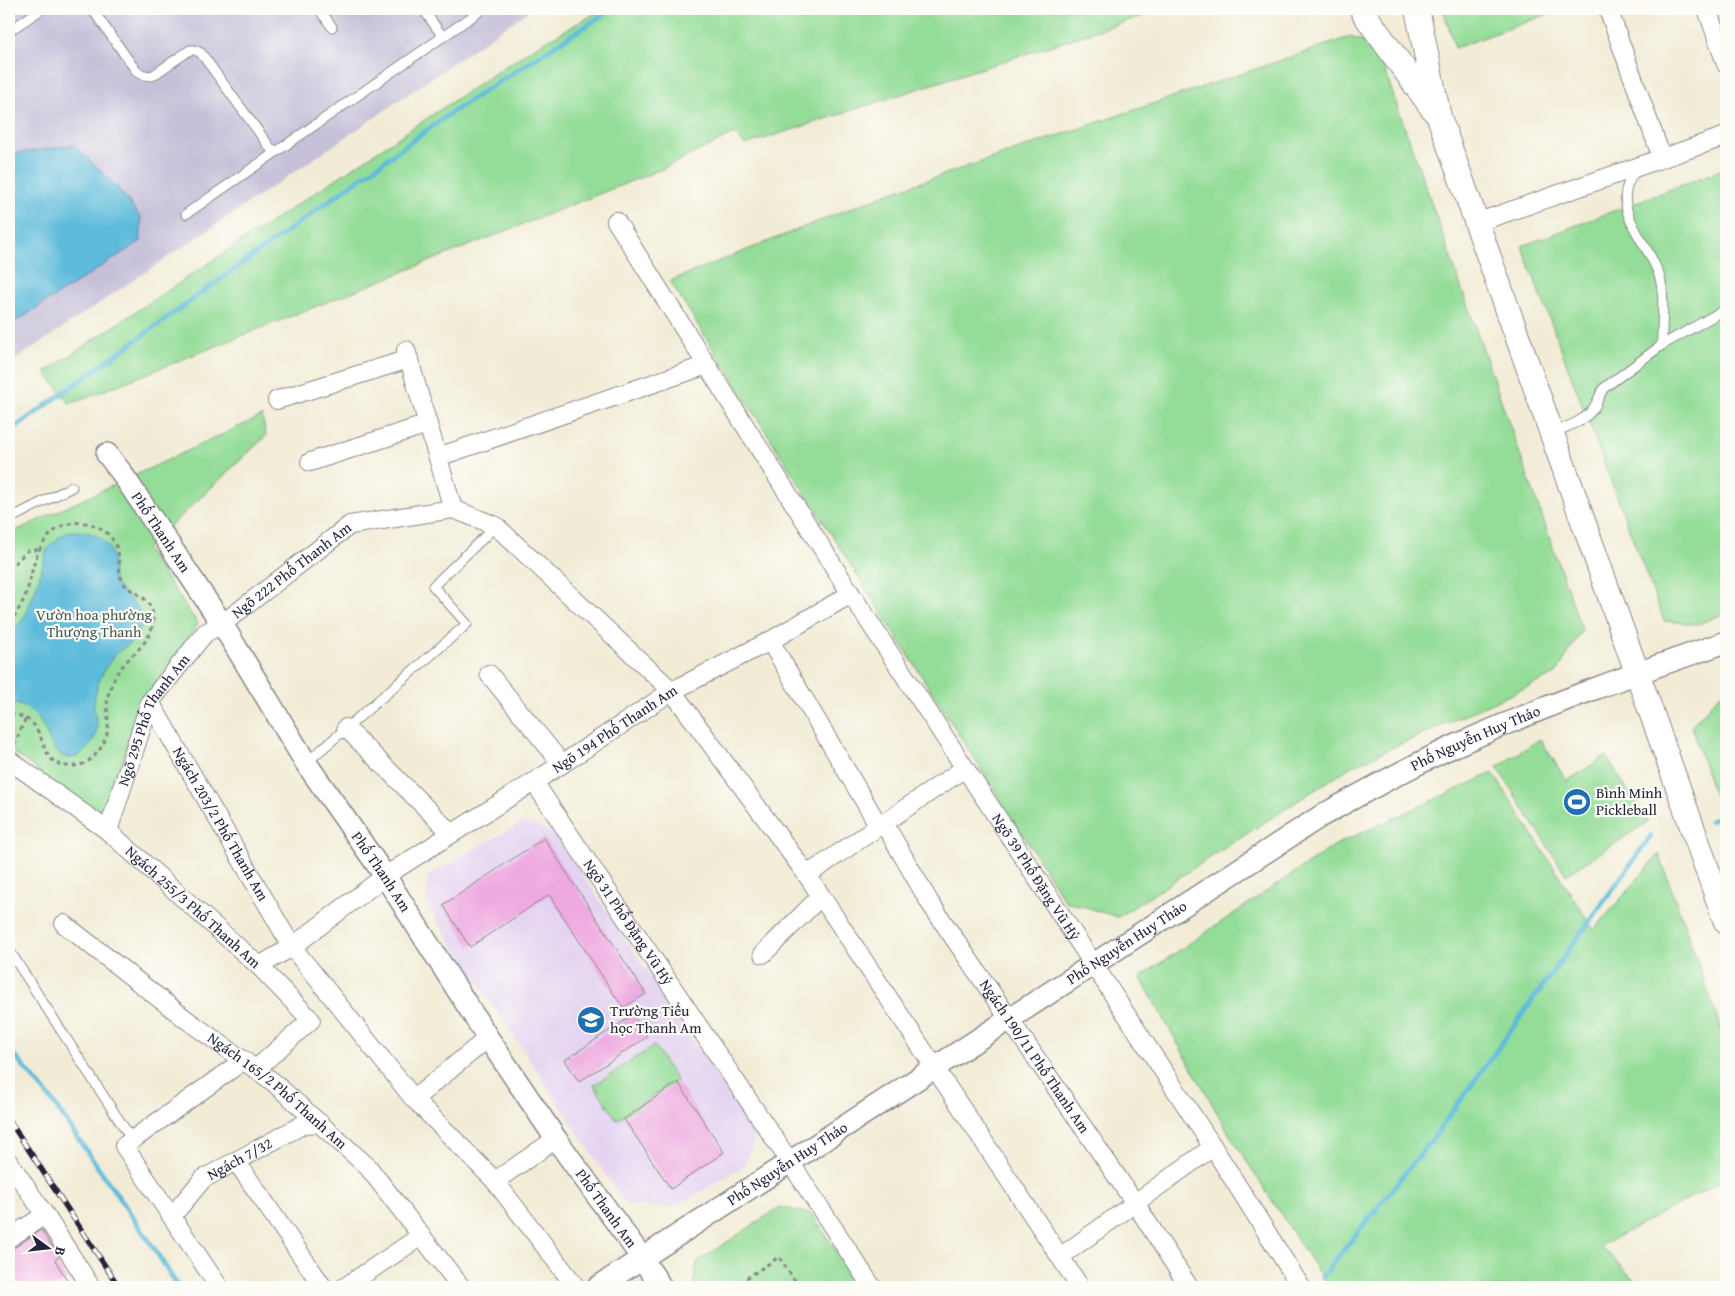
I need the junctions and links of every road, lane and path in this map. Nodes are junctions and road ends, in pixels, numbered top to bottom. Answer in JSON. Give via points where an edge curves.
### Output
{"nodes":[{"id":1,"x":42,"y":9,"type":"edge"},
{"id":2,"x":92,"y":9,"type":"edge"},
{"id":3,"x":319,"y":9,"type":"edge"},
{"id":4,"x":423,"y":9,"type":"edge"},
{"id":5,"x":483,"y":9,"type":"edge"},
{"id":6,"x":1362,"y":9,"type":"edge"},
{"id":7,"x":1417,"y":9,"type":"edge"},
{"id":8,"x":1608,"y":9,"type":"edge"},
{"id":9,"x":1707,"y":9,"type":"edge"},
{"id":10,"x":332,"y":27,"type":"dead end"},
{"id":11,"x":9,"y":31,"type":"edge"},
{"id":12,"x":443,"y":37,"type":"junction"},
{"id":13,"x":1726,"y":64,"type":"edge"},
{"id":14,"x":1439,"y":117,"type":"junction"},
{"id":15,"x":1726,"y":136,"type":"edge"},
{"id":16,"x":274,"y":153,"type":"junction"},
{"id":17,"x":1662,"y":158,"type":"junction"},
{"id":18,"x":1640,"y":166,"type":"junction"},
{"id":19,"x":186,"y":214,"type":"dead end"},
{"id":20,"x":616,"y":221,"type":"dead end"},
{"id":21,"x":1476,"y":223,"type":"junction"},
{"id":22,"x":1726,"y":309,"type":"edge"},
{"id":23,"x":1662,"y":345,"type":"junction"},
{"id":24,"x":706,"y":365,"type":"junction"},
{"id":25,"x":278,"y":400,"type":"dead end"},
{"id":26,"x":428,"y":424,"type":"junction"},
{"id":27,"x":1552,"y":434,"type":"junction"},
{"id":28,"x":106,"y":454,"type":"dead end"},
{"id":29,"x":438,"y":457,"type":"junction"},
{"id":30,"x":310,"y":462,"type":"dead end"},
{"id":31,"x":72,"y":487,"type":"dead end"},
{"id":32,"x":453,"y":509,"type":"junction"},
{"id":33,"x":9,"y":520,"type":"edge"},
{"id":34,"x":496,"y":526,"type":"junction"},
{"id":35,"x":40,"y":548,"type":"junction"},
{"id":36,"x":9,"y":569,"type":"edge"},
{"id":37,"x":851,"y":594,"type":"junction"},
{"id":38,"x":9,"y":624,"type":"edge"},
{"id":39,"x":222,"y":624,"type":"junction"},
{"id":40,"x":770,"y":641,"type":"junction"},
{"id":41,"x":1726,"y":642,"type":"edge"},
{"id":42,"x":1637,"y":673,"type":"junction"},
{"id":43,"x":490,"y":674,"type":"dead end"},
{"id":44,"x":672,"y":691,"type":"junction"},
{"id":45,"x":150,"y":702,"type":"junction"},
{"id":46,"x":9,"y":714,"type":"edge"},
{"id":47,"x":26,"y":718,"type":"junction"},
{"id":48,"x":346,"y":728,"type":"junction"},
{"id":49,"x":10,"y":756,"type":"edge"},
{"id":50,"x":306,"y":764,"type":"junction"},
{"id":51,"x":562,"y":764,"type":"junction"},
{"id":52,"x":965,"y":768,"type":"junction"},
{"id":53,"x":534,"y":782,"type":"junction"},
{"id":54,"x":882,"y":824,"type":"junction"},
{"id":55,"x":108,"y":831,"type":"junction"},
{"id":56,"x":451,"y":833,"type":"junction"},
{"id":57,"x":807,"y":875,"type":"junction"},
{"id":58,"x":385,"y":876,"type":"junction"},
{"id":59,"x":820,"y":897,"type":"junction"},
{"id":60,"x":1726,"y":922,"type":"edge"},
{"id":61,"x":64,"y":924,"type":"dead end"},
{"id":62,"x":292,"y":947,"type":"junction"},
{"id":63,"x":9,"y":950,"type":"edge"},
{"id":64,"x":763,"y":954,"type":"dead end"},
{"id":65,"x":1094,"y":964,"type":"junction"},
{"id":66,"x":259,"y":966,"type":"junction"},
{"id":67,"x":1008,"y":1019,"type":"junction"},
{"id":68,"x":488,"y":1038,"type":"junction"},
{"id":69,"x":250,"y":1064,"type":"junction"},
{"id":70,"x":934,"y":1068,"type":"junction"},
{"id":71,"x":414,"y":1099,"type":"junction"},
{"id":72,"x":320,"y":1123,"type":"junction"},
{"id":73,"x":556,"y":1139,"type":"junction"},
{"id":74,"x":128,"y":1143,"type":"junction"},
{"id":75,"x":1213,"y":1147,"type":"junction"},
{"id":76,"x":236,"y":1161,"type":"junction"},
{"id":77,"x":9,"y":1162,"type":"edge"},
{"id":78,"x":790,"y":1162,"type":"junction"},
{"id":79,"x":495,"y":1181,"type":"junction"},
{"id":80,"x":1135,"y":1203,"type":"junction"},
{"id":81,"x":45,"y":1215,"type":"junction"},
{"id":82,"x":172,"y":1216,"type":"junction"},
{"id":83,"x":421,"y":1236,"type":"junction"},
{"id":84,"x":9,"y":1238,"type":"edge"},
{"id":85,"x":1060,"y":1257,"type":"junction"},
{"id":86,"x":642,"y":1258,"type":"junction"},
{"id":87,"x":659,"y":1284,"type":"edge"},
{"id":88,"x":91,"y":1287,"type":"edge"},
{"id":89,"x":219,"y":1287,"type":"edge"},
{"id":90,"x":323,"y":1287,"type":"edge"},
{"id":91,"x":345,"y":1287,"type":"edge"},
{"id":92,"x":460,"y":1287,"type":"edge"},
{"id":93,"x":576,"y":1287,"type":"edge"},
{"id":94,"x":598,"y":1287,"type":"edge"},
{"id":95,"x":706,"y":1287,"type":"edge"},
{"id":96,"x":734,"y":1287,"type":"edge"},
{"id":97,"x":799,"y":1287,"type":"edge"},
{"id":98,"x":872,"y":1287,"type":"edge"},
{"id":99,"x":1080,"y":1287,"type":"edge"},
{"id":100,"x":1190,"y":1287,"type":"edge"},
{"id":101,"x":1301,"y":1287,"type":"edge"}],
"edges":[{"from":1,"to":11,"type":"lane"},
{"from":2,"to":16,"type":"lane","via":[[137,72],[144,76],[152,76],[190,50],[201,53]]},
{"from":3,"to":10,"type":"lane"},
{"from":4,"to":12,"type":"lane"},
{"from":5,"to":12,"type":"lane"},
{"from":6,"to":14,"type":"main road"},
{"from":7,"to":14,"type":"main road"},
{"from":8,"to":17,"type":"street"},
{"from":9,"to":13,"type":"street"},
{"from":12,"to":16,"type":"lane"},
{"from":14,"to":21,"type":"main road"},
{"from":15,"to":17,"type":"street"},
{"from":16,"to":19,"type":"lane"},
{"from":17,"to":18,"type":"street"},
{"from":18,"to":21,"type":"street"},
{"from":18,"to":23,"type":"lane","via":[[1626,186],[1624,196],[1626,208],[1658,274]]},
{"from":20,"to":24,"type":"street","name":"Ngõ 39 Phố Đặng Vũ Hỷ"},
{"from":21,"to":27,"type":"main road"},
{"from":22,"to":23,"type":"lane"},
{"from":23,"to":27,"type":"lane","via":[[1604,388],[1587,416]]},
{"from":24,"to":29,"type":"street"},
{"from":24,"to":37,"type":"street","name":"Ngõ 39 Phố Đặng Vũ Hỷ"},
{"from":25,"to":26,"type":"street","via":[[408,354]]},
{"from":26,"to":29,"type":"street"},
{"from":26,"to":30,"type":"street"},
{"from":27,"to":42,"type":"main road"},
{"from":28,"to":39,"type":"street","name":"Phố Thanh Am"},
{"from":29,"to":32,"type":"street"},
{"from":31,"to":33,"type":"lane"},
{"from":32,"to":34,"type":"street"},
{"from":32,"to":39,"type":"street","name":"Ngõ 222 Phố Thanh Am","via":[[350,525]]},
{"from":34,"to":44,"type":"street"},
{"from":34,"to":48,"type":"lane","via":[[433,586],[467,624]]},
{"from":35,"to":36,"type":"path","via":[[27,551]]},
{"from":35,"to":38,"type":"path","via":[[23,600]]},
{"from":35,"to":47,"type":"path","via":[[57,529],[72,523],[97,525],[110,534],[118,549],[121,580],[146,601],[153,622],[144,644],[113,681],[108,694],[108,728],[93,758],[74,766],[55,761],[47,753],[34,724]]},
{"from":37,"to":40,"type":"street","name":"Ngõ 194 Phố Thanh Am"},
{"from":37,"to":52,"type":"street","name":"Ngõ 39 Phố Đặng Vũ Hỷ"},
{"from":39,"to":45,"type":"street","name":"Ngõ 295 Phố Thanh Am","via":[[205,633]]},
{"from":39,"to":50,"type":"street","name":"Phố Thanh Am"},
{"from":40,"to":44,"type":"street","name":"Ngõ 194 Phố Thanh Am"},
{"from":40,"to":54,"type":"street","name":"Ngách 190/11 Phố Thanh Am"},
{"from":41,"to":42,"type":"street","name":"Phố Nguyễn Huy Thảo"},
{"from":42,"to":60,"type":"main road"},
{"from":42,"to":65,"type":"street","name":"Phố Nguyễn Huy Thảo","via":[[1498,727],[1410,768],[1321,816]]},
{"from":43,"to":51,"type":"street"},
{"from":44,"to":51,"type":"street","name":"Ngõ 194 Phố Thanh Am"},
{"from":44,"to":57,"type":"street"},
{"from":45,"to":55,"type":"street","name":"Ngõ 295 Phố Thanh Am"},
{"from":45,"to":62,"type":"street","name":"Ngách 203/2 Phố Thanh Am"},
{"from":46,"to":47,"type":"path"},
{"from":47,"to":49,"type":"path"},
{"from":48,"to":50,"type":"lane"},
{"from":48,"to":56,"type":"street"},
{"from":49,"to":55,"type":"street","name":"Ngách 255/3 Phố Thanh Am"},
{"from":50,"to":58,"type":"street","name":"Phố Thanh Am"},
{"from":51,"to":53,"type":"street","name":"Ngõ 194 Phố Thanh Am"},
{"from":52,"to":54,"type":"street"},
{"from":52,"to":65,"type":"street","name":"Ngõ 39 Phố Đặng Vũ Hỷ"},
{"from":53,"to":56,"type":"street","name":"Ngõ 194 Phố Thanh Am"},
{"from":53,"to":78,"type":"street","name":"Ngõ 31 Phố Đặng Vũ Hỷ"},
{"from":54,"to":57,"type":"street"},
{"from":54,"to":67,"type":"street","name":"Ngách 190/11 Phố Thanh Am","via":[[930,903]]},
{"from":55,"to":66,"type":"street","name":"Ngách 255/3 Phố Thanh Am"},
{"from":56,"to":58,"type":"street","name":"Ngõ 194 Phố Thanh Am"},
{"from":57,"to":59,"type":"street"},
{"from":58,"to":62,"type":"street","name":"Ngõ 194 Phố Thanh Am"},
{"from":58,"to":68,"type":"street","name":"Phố Thanh Am"},
{"from":59,"to":64,"type":"street"},
{"from":59,"to":70,"type":"street"},
{"from":61,"to":69,"type":"street","name":"Ngách 165/2 Phố Thanh Am","via":[[187,1020]]},
{"from":62,"to":66,"type":"street","name":"Ngõ 194 Phố Thanh Am"},
{"from":62,"to":71,"type":"street","name":"Ngách 203/2 Phố Thanh Am"},
{"from":63,"to":74,"type":"lane"},
{"from":65,"to":67,"type":"street","name":"Phố Nguyễn Huy Thảo"},
{"from":65,"to":75,"type":"street","name":"Ngõ 39 Phố Đặng Vũ Hỷ"},
{"from":66,"to":69,"type":"street","name":"Ngách 255/3 Phố Thanh Am","via":[[311,1020]]},
{"from":67,"to":70,"type":"street","name":"Phố Nguyễn Huy Thảo"},
{"from":67,"to":80,"type":"street","name":"Ngách 190/11 Phố Thanh Am"},
{"from":68,"to":71,"type":"street"},
{"from":68,"to":73,"type":"street","name":"Phố Thanh Am"},
{"from":69,"to":72,"type":"street","name":"Ngách 165/2 Phố Thanh Am"},
{"from":69,"to":74,"type":"street"},
{"from":70,"to":78,"type":"street","name":"Phố Nguyễn Huy Thảo"},
{"from":70,"to":85,"type":"street"},
{"from":71,"to":79,"type":"street","name":"Ngách 203/2 Phố Thanh Am"},
{"from":72,"to":76,"type":"street","name":"Ngách 7/32","via":[[304,1124]]},
{"from":72,"to":83,"type":"street","name":"Ngách 165/2 Phố Thanh Am","via":[[368,1167]]},
{"from":73,"to":79,"type":"street"},
{"from":73,"to":86,"type":"street","name":"Phố Thanh Am"},
{"from":74,"to":82,"type":"street"},
{"from":75,"to":80,"type":"street"},
{"from":75,"to":101,"type":"street","name":"Ngõ 39 Phố Đặng Vũ Hỷ"},
{"from":76,"to":82,"type":"street","name":"Ngách 7/32","via":[[203,1179]]},
{"from":76,"to":90,"type":"street"},
{"from":77,"to":81,"type":"street"},
{"from":78,"to":86,"type":"street","name":"Phố Nguyễn Huy Thảo"},
{"from":78,"to":98,"type":"street","name":"Ngõ 31 Phố Đặng Vũ Hỷ"},
{"from":79,"to":93,"type":"street","name":"Ngách 203/2 Phố Thanh Am"},
{"from":80,"to":85,"type":"street"},
{"from":80,"to":100,"type":"street","name":"Ngách 190/11 Phố Thanh Am"},
{"from":81,"to":84,"type":"street"},
{"from":81,"to":88,"type":"street"},
{"from":82,"to":89,"type":"street"},
{"from":83,"to":91,"type":"street"},
{"from":83,"to":92,"type":"street","name":"Ngách 165/2 Phố Thanh Am"},
{"from":85,"to":99,"type":"street"},
{"from":86,"to":87,"type":"street","name":"Phố Thanh Am"},
{"from":86,"to":94,"type":"street","name":"Phố Nguyễn Huy Thảo"},
{"from":87,"to":95,"type":"path"},
{"from":96,"to":97,"type":"path","via":[[779,1257]]}]}
